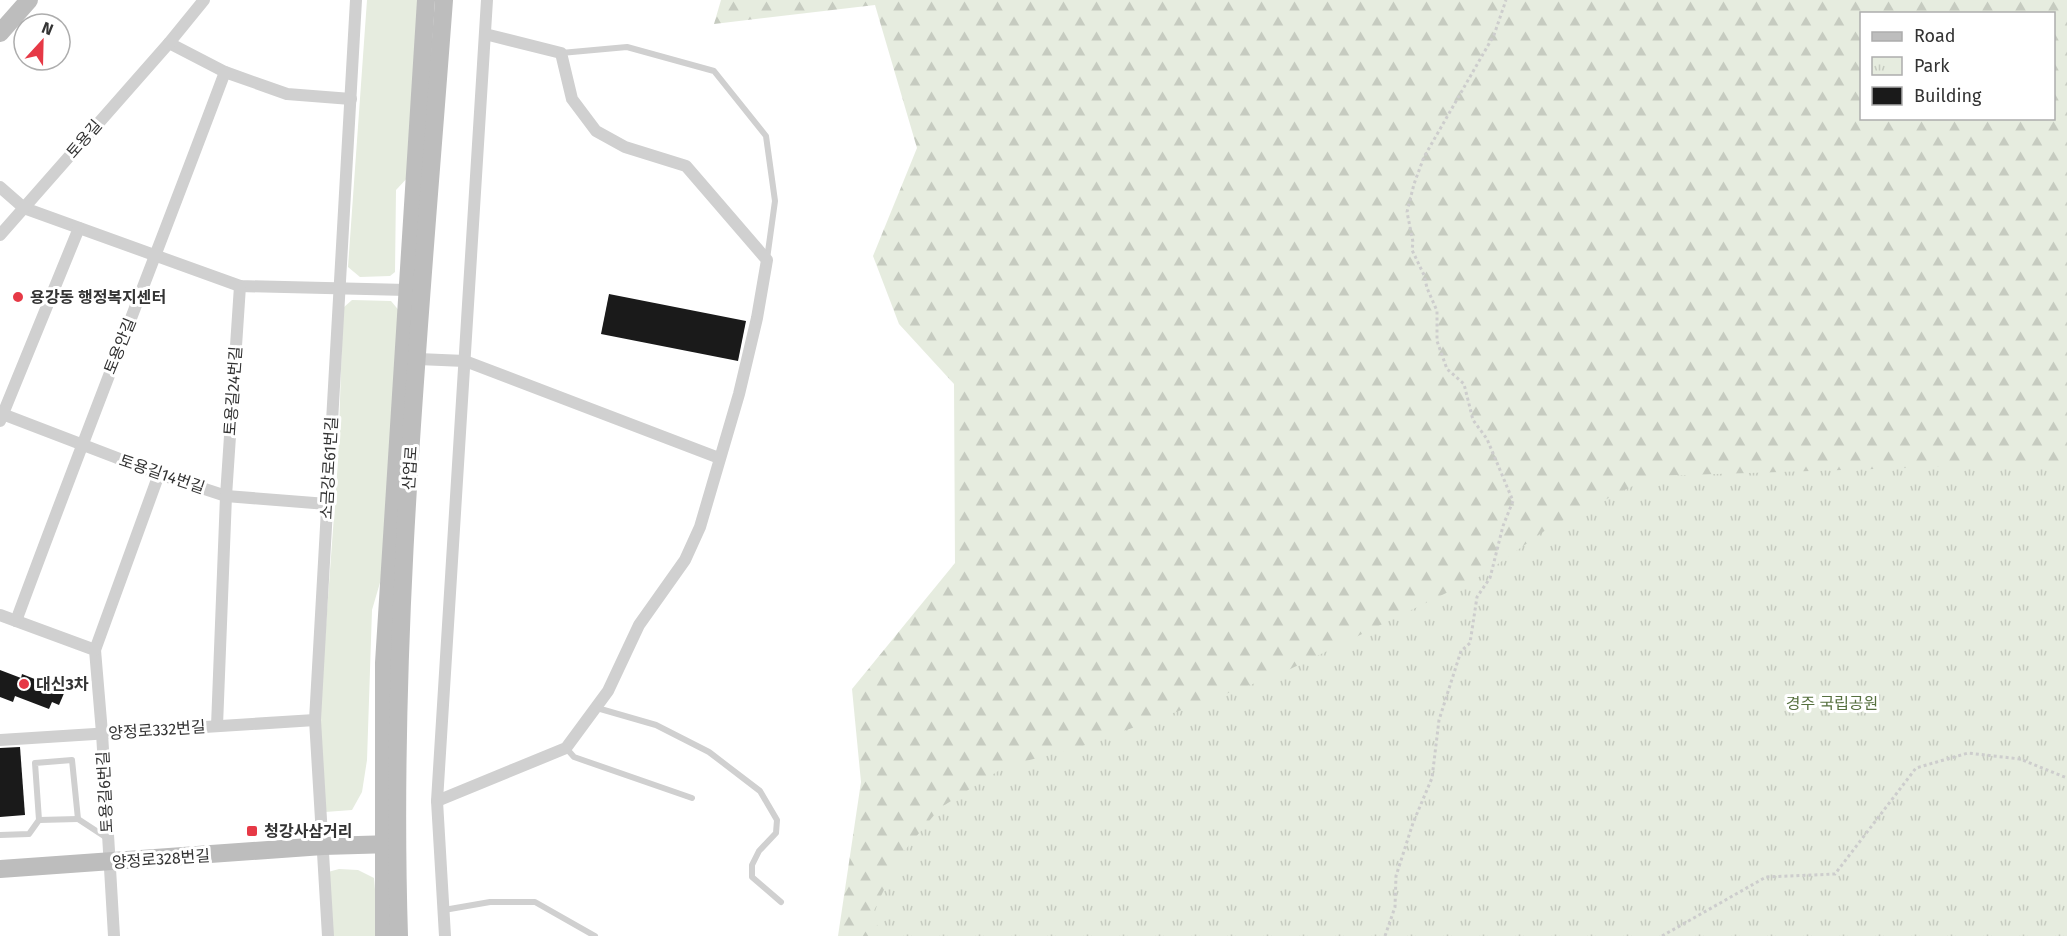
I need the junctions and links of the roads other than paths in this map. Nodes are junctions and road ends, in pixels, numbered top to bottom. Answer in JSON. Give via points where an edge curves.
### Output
{"nodes":[{"id":1,"x":29,"y":0,"type":"edge"},
{"id":2,"x":204,"y":0,"type":"edge"},
{"id":3,"x":356,"y":0,"type":"edge"},
{"id":4,"x":426,"y":0,"type":"edge"},
{"id":5,"x":444,"y":0,"type":"edge"},
{"id":6,"x":488,"y":0,"type":"edge"},
{"id":7,"x":0,"y":33,"type":"edge"},
{"id":8,"x":485,"y":34,"type":"junction"},
{"id":9,"x":169,"y":43,"type":"junction"},
{"id":10,"x":561,"y":53,"type":"junction"},
{"id":11,"x":225,"y":72,"type":"junction"},
{"id":12,"x":351,"y":99,"type":"junction"},
{"id":13,"x":0,"y":187,"type":"edge"},
{"id":14,"x":24,"y":208,"type":"junction"},
{"id":15,"x":79,"y":228,"type":"junction"},
{"id":16,"x":0,"y":235,"type":"edge"},
{"id":17,"x":156,"y":256,"type":"junction"},
{"id":18,"x":767,"y":260,"type":"junction"},
{"id":19,"x":240,"y":286,"type":"junction"},
{"id":20,"x":340,"y":288,"type":"junction"},
{"id":21,"x":407,"y":290,"type":"junction"},
{"id":22,"x":418,"y":359,"type":"junction"},
{"id":23,"x":465,"y":361,"type":"junction"},
{"id":24,"x":1,"y":416,"type":"edge"},
{"id":25,"x":81,"y":445,"type":"junction"},
{"id":26,"x":719,"y":458,"type":"junction"},
{"id":27,"x":159,"y":474,"type":"junction"},
{"id":28,"x":226,"y":496,"type":"junction"},
{"id":29,"x":327,"y":504,"type":"junction"},
{"id":30,"x":0,"y":615,"type":"edge"},
{"id":31,"x":16,"y":621,"type":"junction"},
{"id":32,"x":95,"y":650,"type":"junction"},
{"id":33,"x":597,"y":708,"type":"junction"},
{"id":34,"x":315,"y":720,"type":"junction"},
{"id":35,"x":217,"y":726,"type":"junction"},
{"id":36,"x":102,"y":733,"type":"junction"},
{"id":37,"x":0,"y":740,"type":"edge"},
{"id":38,"x":566,"y":748,"type":"junction"},
{"id":39,"x":692,"y":798,"type":"dead end"},
{"id":40,"x":437,"y":801,"type":"junction"},
{"id":41,"x":78,"y":819,"type":"junction"},
{"id":42,"x":39,"y":820,"type":"junction"},
{"id":43,"x":0,"y":835,"type":"edge"},
{"id":44,"x":108,"y":838,"type":"junction"},
{"id":45,"x":389,"y":844,"type":"junction"},
{"id":46,"x":322,"y":846,"type":"junction"},
{"id":47,"x":109,"y":863,"type":"junction"},
{"id":48,"x":0,"y":869,"type":"edge"},
{"id":49,"x":781,"y":902,"type":"dead end"},
{"id":50,"x":443,"y":910,"type":"junction"},
{"id":51,"x":114,"y":936,"type":"edge"},
{"id":52,"x":328,"y":936,"type":"edge"},
{"id":53,"x":384,"y":936,"type":"edge"},
{"id":54,"x":399,"y":936,"type":"edge"},
{"id":55,"x":445,"y":936,"type":"edge"},
{"id":56,"x":595,"y":936,"type":"edge"}],
"edges":[{"from":1,"to":7,"type":"street"},
{"from":2,"to":9,"type":"street","name":"토용길"},
{"from":3,"to":12,"type":"street","name":"소금강로61번길"},
{"from":4,"to":21,"type":"street","name":"산업로"},
{"from":5,"to":22,"type":"street","name":"산업로"},
{"from":6,"to":8,"type":"street"},
{"from":8,"to":10,"type":"street"},
{"from":8,"to":23,"type":"street"},
{"from":9,"to":11,"type":"street"},
{"from":9,"to":14,"type":"street","name":"토용길"},
{"from":10,"to":18,"type":"street","via":[[572,99],[596,131],[625,147],[686,166]]},
{"from":10,"to":18,"type":"lane","via":[[627,47],[714,71],[766,135],[775,201]]},
{"from":11,"to":12,"type":"street","via":[[287,94]]},
{"from":11,"to":17,"type":"street","name":"토용안길"},
{"from":12,"to":20,"type":"street","name":"소금강로61번길"},
{"from":13,"to":14,"type":"street"},
{"from":14,"to":15,"type":"street"},
{"from":14,"to":16,"type":"street","name":"토용길"},
{"from":15,"to":17,"type":"street"},
{"from":15,"to":24,"type":"street","name":"토용길14번길"},
{"from":17,"to":19,"type":"street"},
{"from":17,"to":25,"type":"street","name":"토용안길"},
{"from":18,"to":26,"type":"street","via":[[757,318]]},
{"from":19,"to":20,"type":"street"},
{"from":19,"to":28,"type":"street","name":"토용길24번길"},
{"from":20,"to":21,"type":"street"},
{"from":20,"to":29,"type":"street","name":"소금강로61번길"},
{"from":21,"to":45,"type":"street","name":"산업로","via":[[384,663]]},
{"from":22,"to":23,"type":"street"},
{"from":22,"to":45,"type":"street","name":"산업로"},
{"from":23,"to":26,"type":"street"},
{"from":23,"to":40,"type":"street"},
{"from":24,"to":25,"type":"street","name":"토용길14번길"},
{"from":25,"to":27,"type":"street","name":"토용길14번길"},
{"from":25,"to":31,"type":"street","name":"토용안길"},
{"from":26,"to":33,"type":"street","via":[[700,527],[685,560],[639,625]]},
{"from":27,"to":28,"type":"street","name":"토용길14번길"},
{"from":27,"to":32,"type":"street","name":"토용길6번길"},
{"from":28,"to":29,"type":"street","name":"토용길14번길"},
{"from":28,"to":35,"type":"street","name":"토용길24번길"},
{"from":29,"to":34,"type":"street","name":"소금강로61번길"},
{"from":30,"to":31,"type":"street"},
{"from":31,"to":32,"type":"street"},
{"from":32,"to":36,"type":"street","name":"토용길6번길"},
{"from":33,"to":38,"type":"street"},
{"from":33,"to":49,"type":"lane","via":[[656,725],[709,752],[760,791],[777,820],[777,833],[759,851],[752,865],[752,877]]},
{"from":34,"to":35,"type":"street","name":"양정로332번길"},
{"from":34,"to":46,"type":"street","name":"소금강로61번길"},
{"from":35,"to":36,"type":"street","name":"양정로332번길"},
{"from":36,"to":37,"type":"street","name":"양정로332번길"},
{"from":36,"to":44,"type":"street","name":"토용길6번길"},
{"from":38,"to":39,"type":"lane","via":[[574,757]]},
{"from":38,"to":40,"type":"street"},
{"from":40,"to":50,"type":"street"},
{"from":41,"to":42,"type":"lane"},
{"from":41,"to":42,"type":"lane","via":[[72,760],[35,763]]},
{"from":41,"to":44,"type":"lane"},
{"from":42,"to":43,"type":"lane","via":[[29,834]]},
{"from":44,"to":47,"type":"street","name":"토용길6번길"},
{"from":45,"to":46,"type":"street","name":"양정로328번길"},
{"from":45,"to":53,"type":"street","name":"산업로"},
{"from":45,"to":54,"type":"street","name":"산업로"},
{"from":46,"to":47,"type":"street","name":"양정로328번길"},
{"from":46,"to":52,"type":"street","name":"소금강로61번길"},
{"from":47,"to":48,"type":"street","name":"양정로328번길"},
{"from":47,"to":51,"type":"street","name":"토용길6번길"},
{"from":50,"to":55,"type":"street"},
{"from":50,"to":56,"type":"lane","via":[[490,902],[535,902]]}]}
